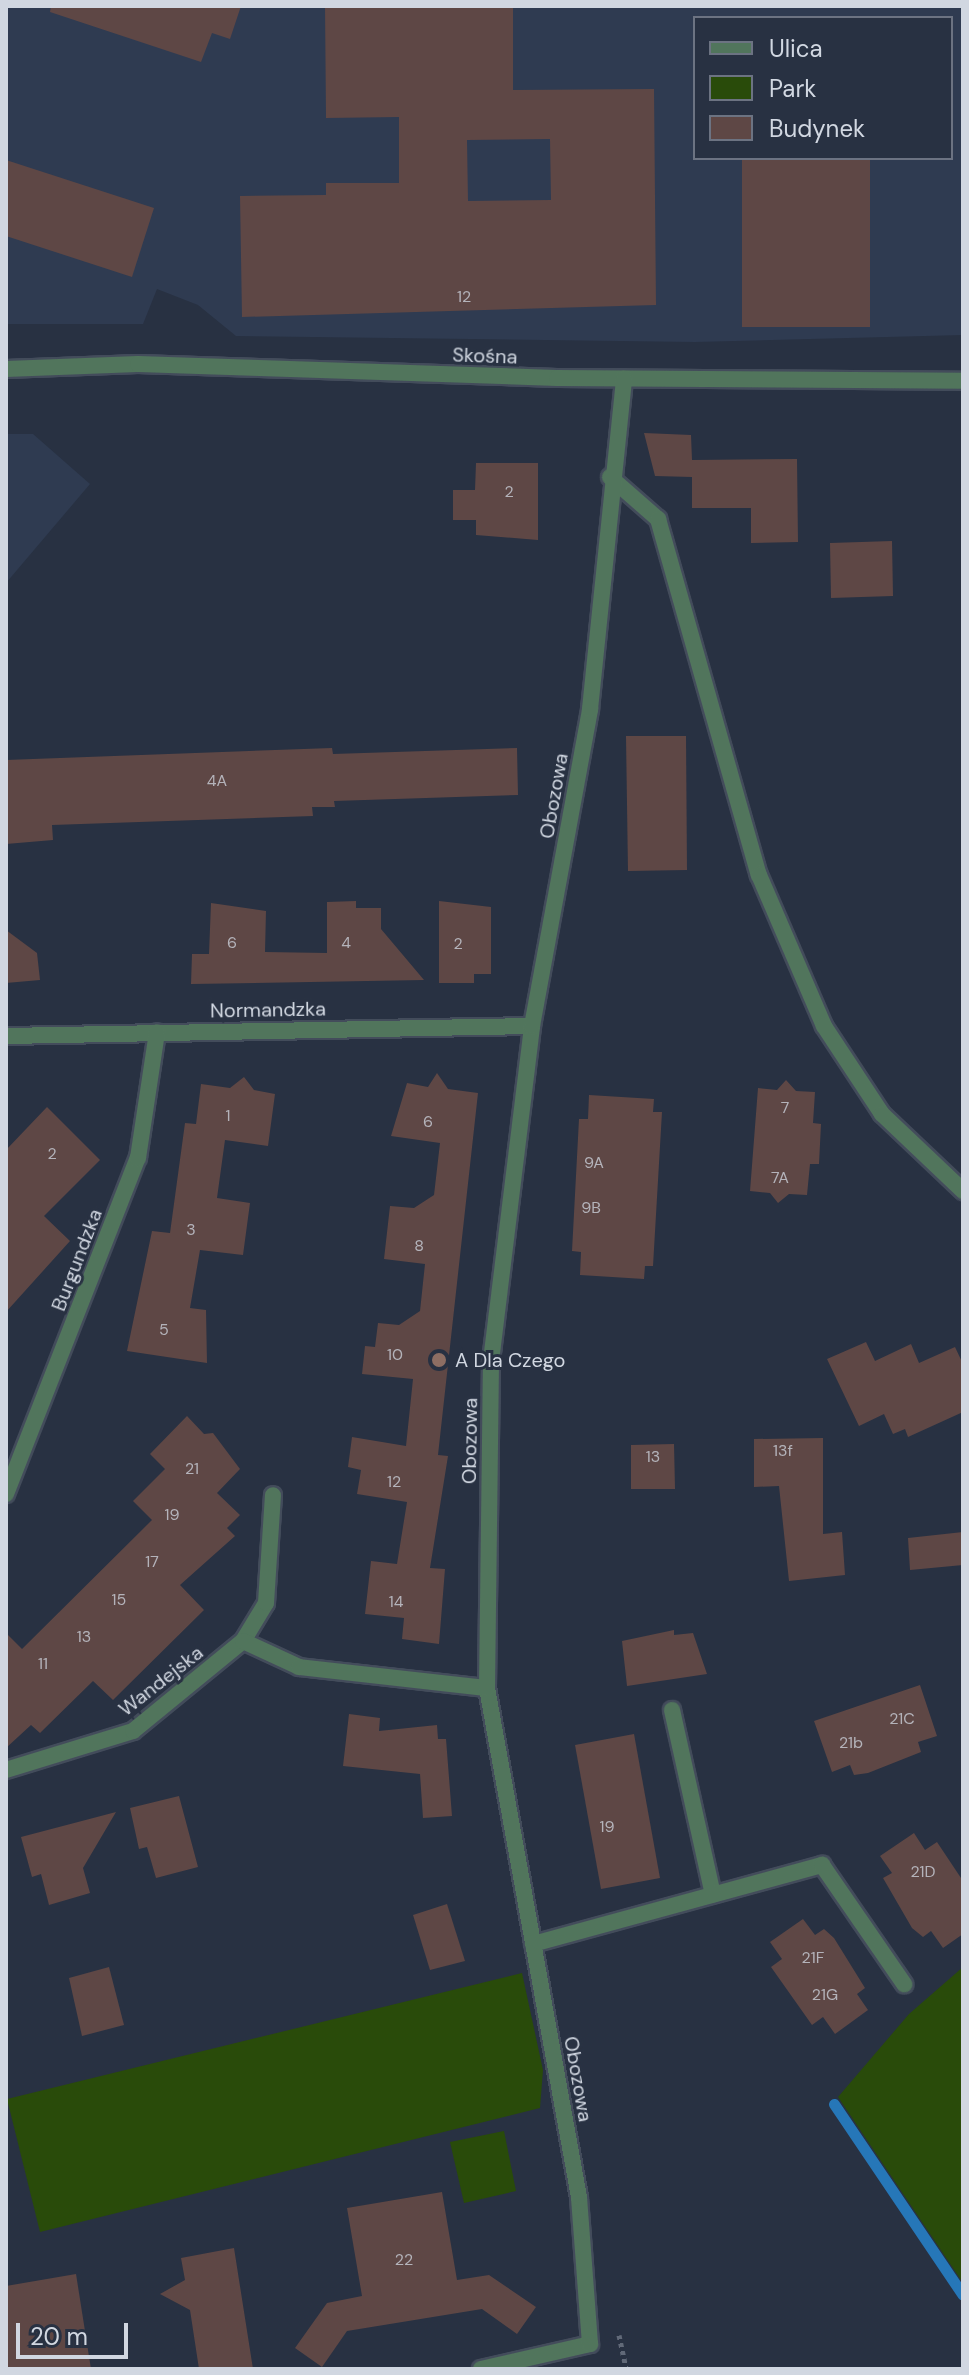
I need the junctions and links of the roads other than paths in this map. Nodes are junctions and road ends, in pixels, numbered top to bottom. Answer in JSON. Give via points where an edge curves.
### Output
{"nodes":[{"id":1,"x":6,"y":369,"type":"edge"},
{"id":2,"x":624,"y":379,"type":"junction"},
{"id":3,"x":963,"y":381,"type":"edge"},
{"id":4,"x":610,"y":477,"type":"junction"},
{"id":5,"x":532,"y":1026,"type":"junction"},
{"id":6,"x":157,"y":1032,"type":"junction"},
{"id":7,"x":6,"y":1036,"type":"edge"},
{"id":8,"x":963,"y":1191,"type":"edge"},
{"id":9,"x":6,"y":1494,"type":"edge"},
{"id":10,"x":273,"y":1495,"type":"dead end"},
{"id":11,"x":243,"y":1641,"type":"junction"},
{"id":12,"x":487,"y":1688,"type":"junction"},
{"id":13,"x":672,"y":1710,"type":"dead end"},
{"id":14,"x":6,"y":1770,"type":"edge"},
{"id":15,"x":713,"y":1895,"type":"junction"},
{"id":16,"x":533,"y":1944,"type":"junction"},
{"id":17,"x":904,"y":1984,"type":"dead end"},
{"id":18,"x":481,"y":2369,"type":"edge"}],
"edges":[{"from":1,"to":2,"type":"street","name":"Skośna","via":[[138,364]]},
{"from":2,"to":3,"type":"street","name":"Skośna"},
{"from":2,"to":4,"type":"street","name":"Obozowa"},
{"from":4,"to":5,"type":"street","name":"Obozowa","via":[[590,709]]},
{"from":4,"to":8,"type":"street","via":[[658,519],[759,875],[824,1026],[882,1114]]},
{"from":5,"to":6,"type":"street","name":"Normandzka"},
{"from":5,"to":12,"type":"street","name":"Obozowa","via":[[491,1361]]},
{"from":6,"to":7,"type":"street","name":"Normandzka"},
{"from":6,"to":9,"type":"street","name":"Burgundzka","via":[[138,1158]]},
{"from":10,"to":11,"type":"street","name":"Wandejska","via":[[266,1603]]},
{"from":11,"to":12,"type":"street","via":[[299,1667]]},
{"from":11,"to":14,"type":"street","name":"Wandejska","via":[[133,1731]]},
{"from":12,"to":16,"type":"street","name":"Obozowa"},
{"from":13,"to":15,"type":"street"},
{"from":15,"to":16,"type":"street"},
{"from":15,"to":17,"type":"street","via":[[822,1865]]},
{"from":16,"to":18,"type":"street","name":"Obozowa","via":[[579,2197],[590,2344]]}]}
